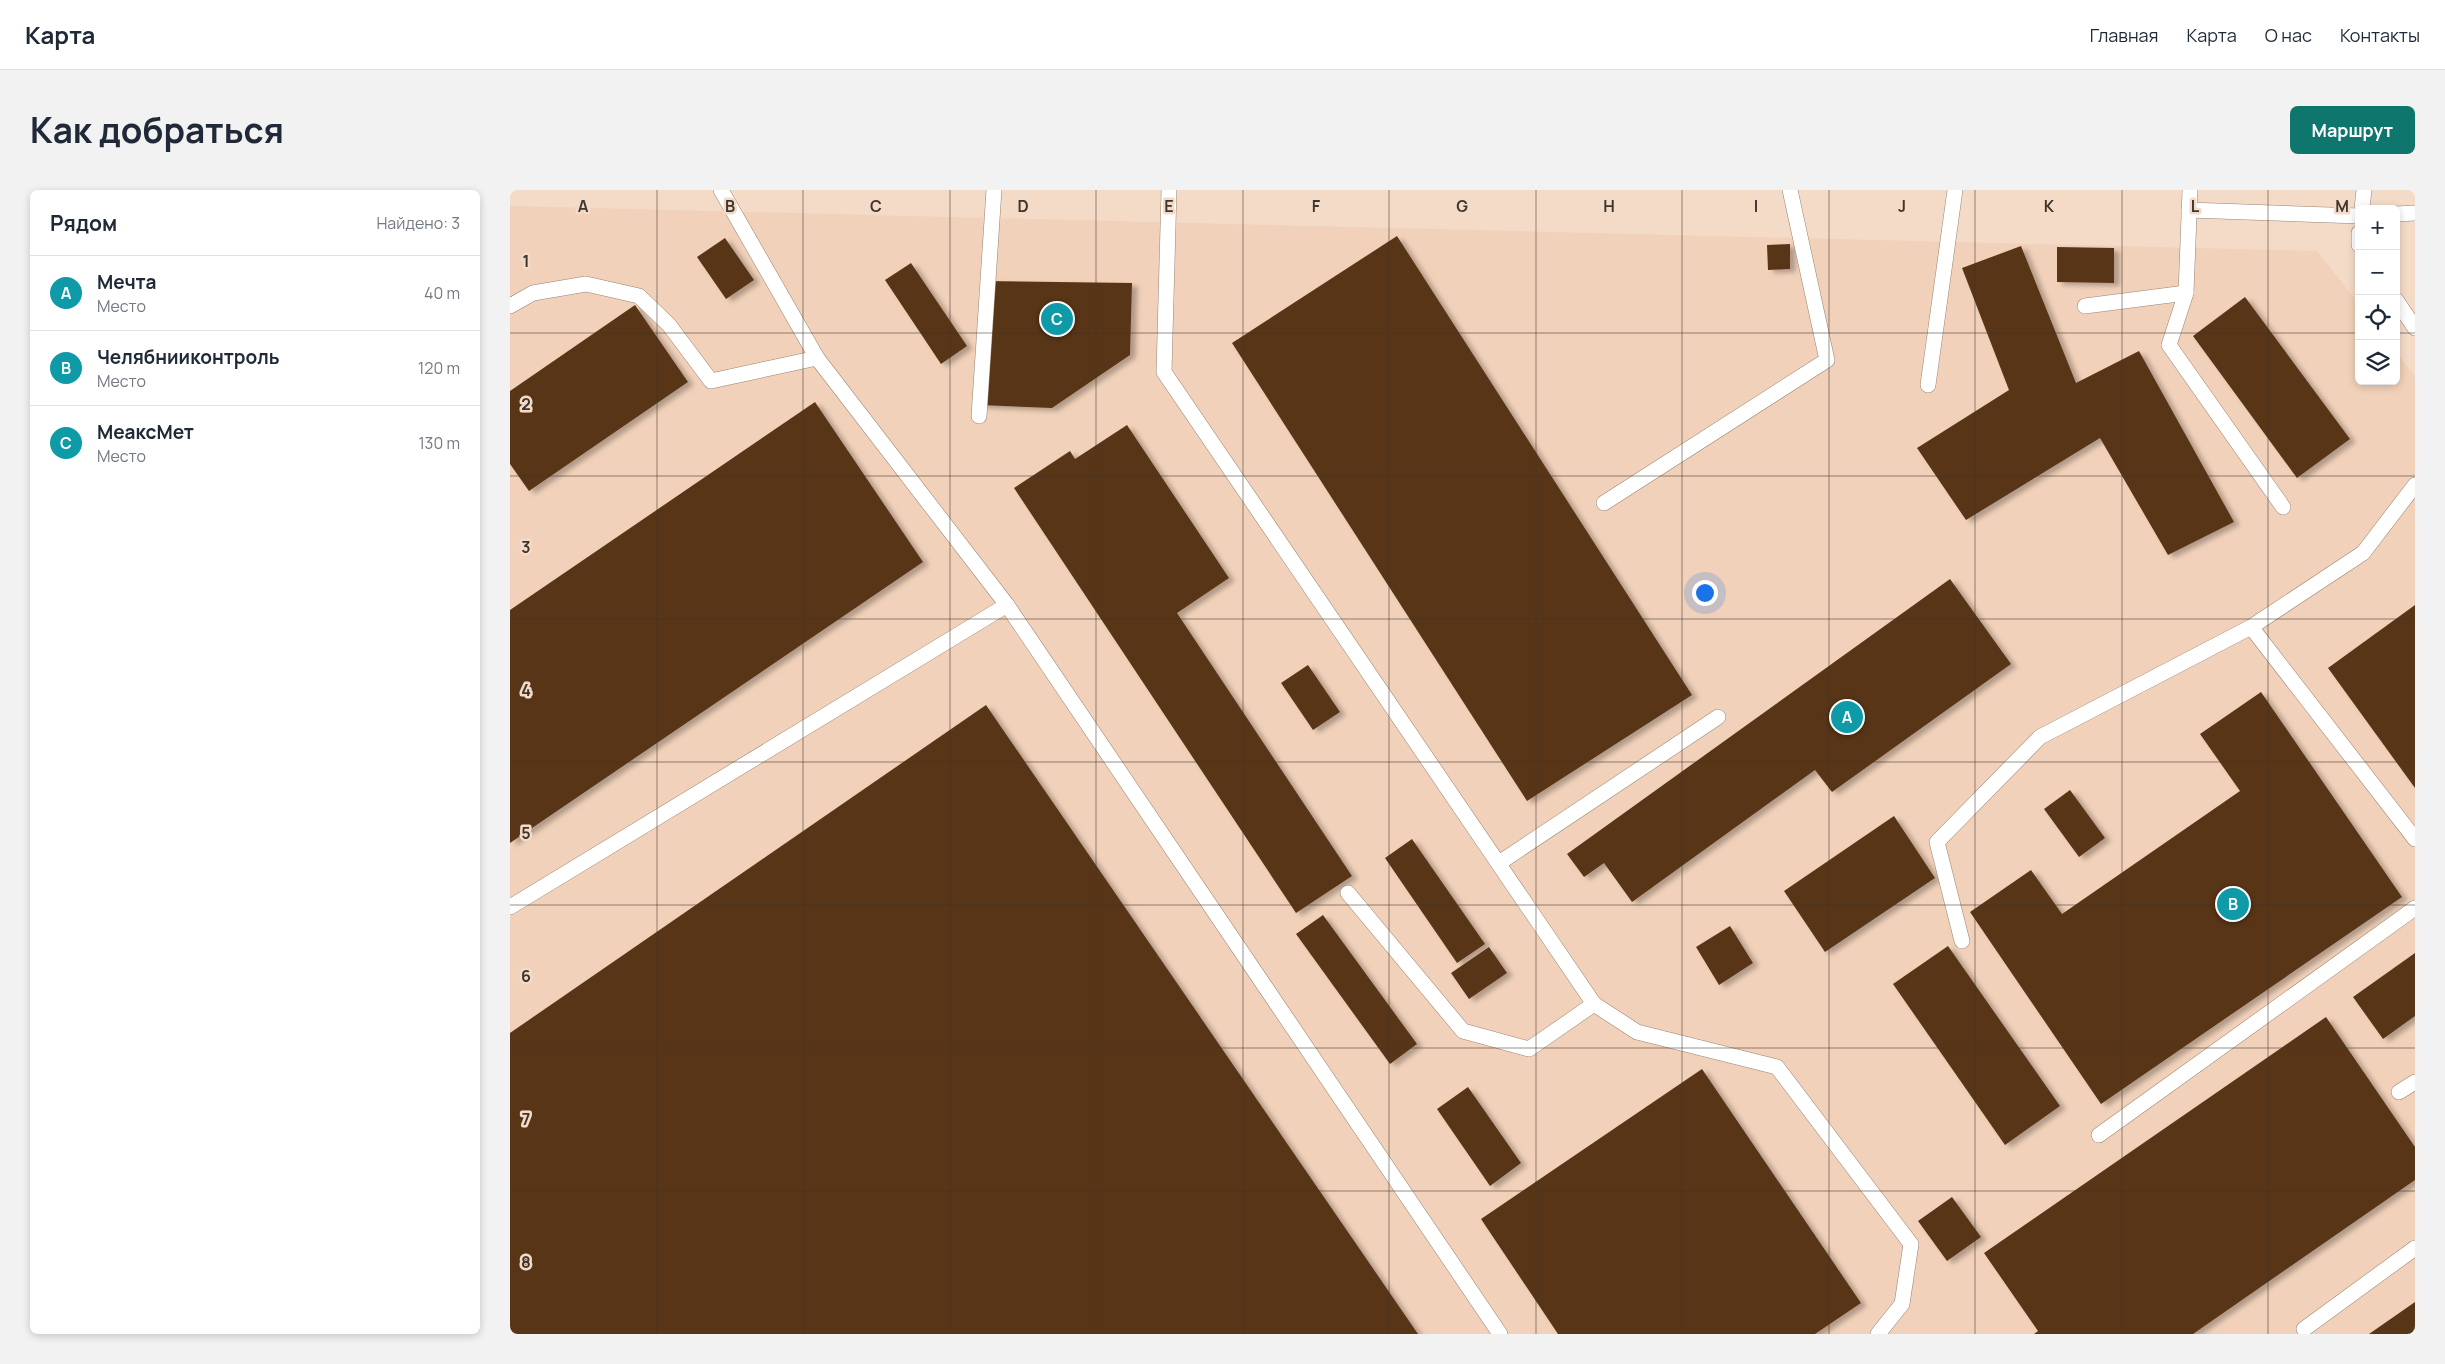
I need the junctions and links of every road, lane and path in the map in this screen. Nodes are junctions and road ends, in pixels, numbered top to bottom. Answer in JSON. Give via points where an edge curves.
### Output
{"nodes":[{"id":1,"x":721,"y":190,"type":"edge"},
{"id":2,"x":994,"y":190,"type":"edge"},
{"id":3,"x":1169,"y":190,"type":"edge"},
{"id":4,"x":1790,"y":190,"type":"edge"},
{"id":5,"x":1955,"y":190,"type":"edge"},
{"id":6,"x":2190,"y":190,"type":"edge"},
{"id":7,"x":2364,"y":190,"type":"edge"},
{"id":8,"x":2362,"y":205,"type":"edge"},
{"id":9,"x":2189,"y":210,"type":"junction"},
{"id":10,"x":2415,"y":213,"type":"edge"},
{"id":11,"x":2400,"y":214,"type":"edge"},
{"id":12,"x":2355,"y":216,"type":"edge"},
{"id":13,"x":2186,"y":294,"type":"junction"},
{"id":14,"x":510,"y":306,"type":"edge"},
{"id":15,"x":2085,"y":306,"type":"dead end"},
{"id":16,"x":2400,"y":306,"type":"edge"},
{"id":17,"x":2415,"y":328,"type":"edge"},
{"id":18,"x":817,"y":358,"type":"junction"},
{"id":19,"x":1928,"y":386,"type":"dead end"},
{"id":20,"x":979,"y":416,"type":"dead end"},
{"id":21,"x":2415,"y":485,"type":"edge"},
{"id":22,"x":1604,"y":503,"type":"dead end"},
{"id":23,"x":2283,"y":507,"type":"dead end"},
{"id":24,"x":1007,"y":605,"type":"junction"},
{"id":25,"x":2251,"y":627,"type":"junction"},
{"id":26,"x":1718,"y":717,"type":"dead end"},
{"id":27,"x":2415,"y":839,"type":"edge"},
{"id":28,"x":1499,"y":863,"type":"junction"},
{"id":29,"x":1348,"y":893,"type":"dead end"},
{"id":30,"x":510,"y":907,"type":"edge"},
{"id":31,"x":2415,"y":908,"type":"edge"},
{"id":32,"x":1962,"y":941,"type":"dead end"},
{"id":33,"x":1594,"y":1004,"type":"junction"},
{"id":34,"x":2415,"y":1082,"type":"edge"},
{"id":35,"x":2399,"y":1092,"type":"dead end"},
{"id":36,"x":2099,"y":1135,"type":"dead end"},
{"id":37,"x":2415,"y":1248,"type":"edge"},
{"id":38,"x":2304,"y":1329,"type":"dead end"},
{"id":39,"x":1500,"y":1334,"type":"edge"},
{"id":40,"x":1878,"y":1334,"type":"edge"}],
"edges":[{"from":1,"to":18,"type":"lane"},
{"from":2,"to":20,"type":"lane"},
{"from":3,"to":28,"type":"lane","via":[[1164,372]]},
{"from":4,"to":22,"type":"lane","via":[[1827,360]]},
{"from":5,"to":19,"type":"lane"},
{"from":6,"to":9,"type":"lane"},
{"from":7,"to":8,"type":"lane"},
{"from":9,"to":12,"type":"lane"},
{"from":9,"to":13,"type":"lane"},
{"from":10,"to":11,"type":"lane"},
{"from":13,"to":15,"type":"lane"},
{"from":13,"to":23,"type":"lane","via":[[2169,345]]},
{"from":14,"to":18,"type":"lane","via":[[533,293],[586,284],[639,296],[669,326],[711,380]]},
{"from":16,"to":17,"type":"lane"},
{"from":18,"to":24,"type":"lane"},
{"from":21,"to":25,"type":"lane","via":[[2363,553]]},
{"from":24,"to":30,"type":"lane"},
{"from":24,"to":39,"type":"lane"},
{"from":25,"to":27,"type":"lane"},
{"from":25,"to":32,"type":"lane","via":[[2040,737],[1937,842]]},
{"from":26,"to":28,"type":"lane"},
{"from":28,"to":33,"type":"lane"},
{"from":29,"to":33,"type":"lane","via":[[1463,1032],[1529,1049]]},
{"from":31,"to":36,"type":"lane"},
{"from":33,"to":40,"type":"lane","via":[[1637,1032],[1777,1067],[1911,1244],[1902,1304]]},
{"from":34,"to":35,"type":"lane"},
{"from":37,"to":38,"type":"lane"}]}
